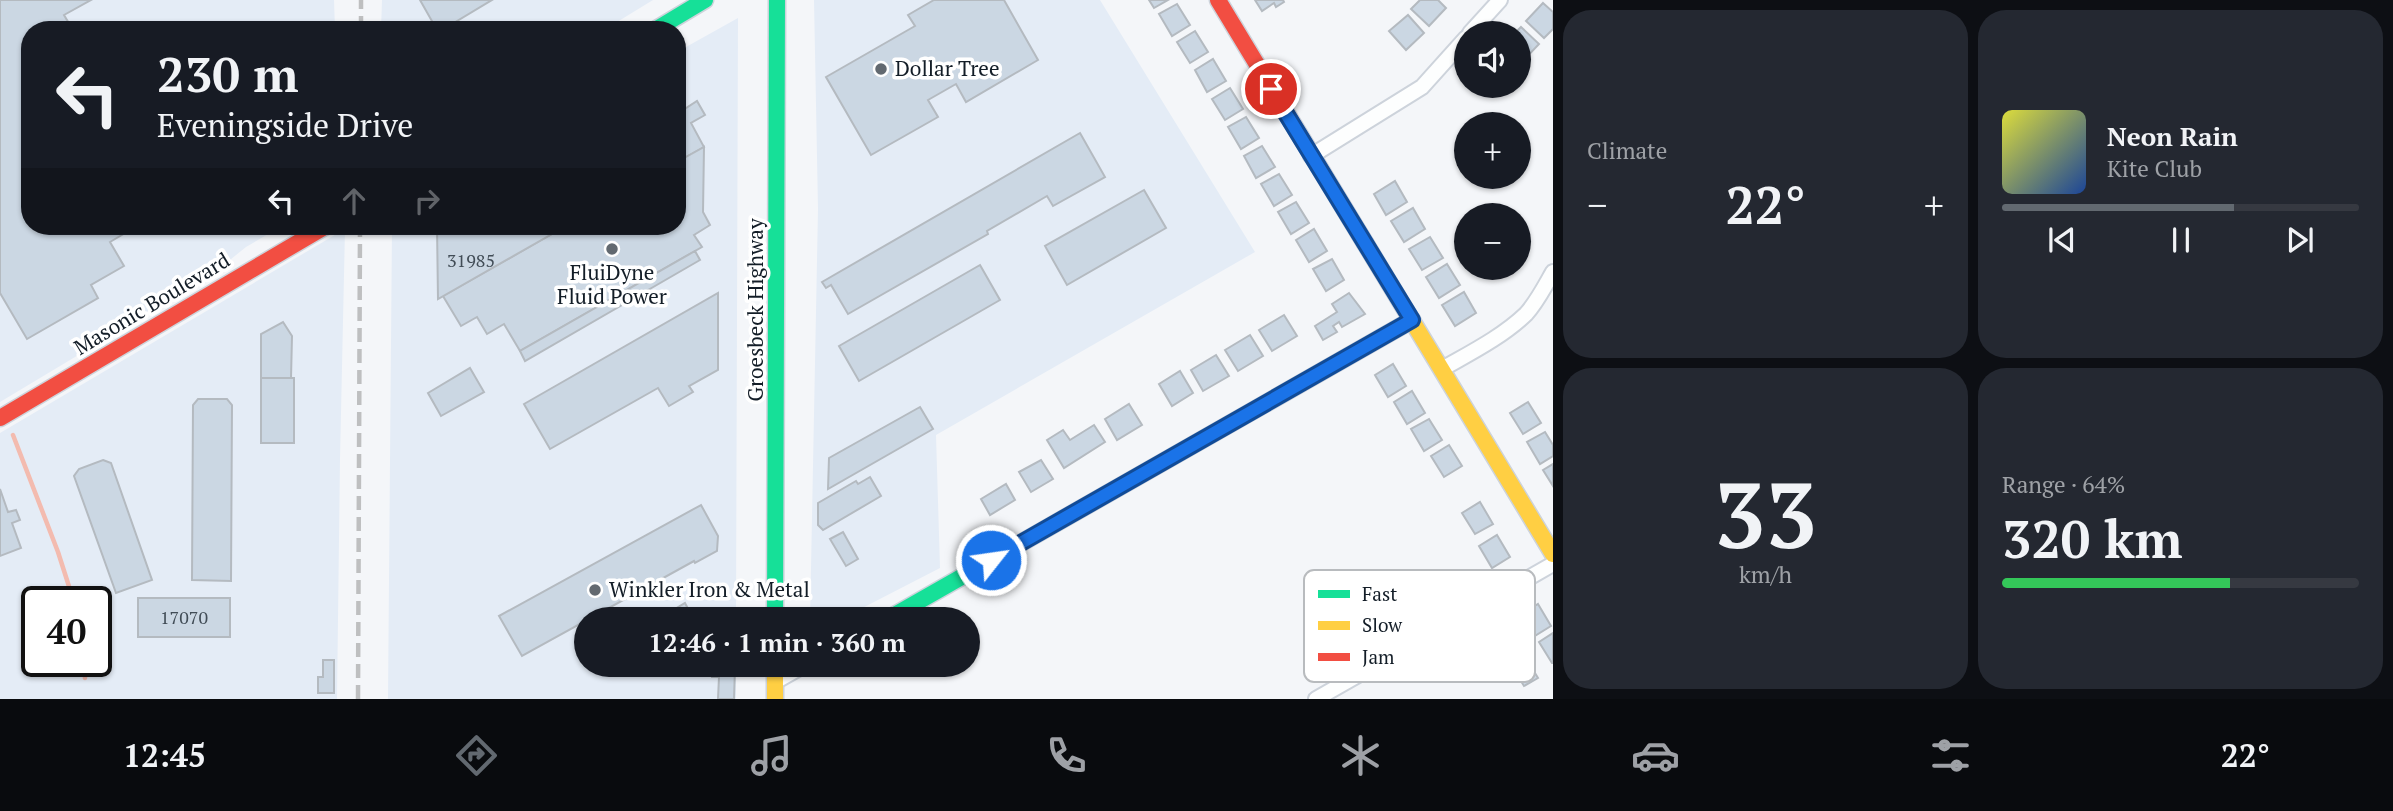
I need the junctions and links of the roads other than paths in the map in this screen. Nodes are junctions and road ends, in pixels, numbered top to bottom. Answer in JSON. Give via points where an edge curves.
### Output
{"nodes":[{"id":1,"x":705,"y":0,"type":"edge"},
{"id":2,"x":777,"y":0,"type":"edge"},
{"id":3,"x":1218,"y":0,"type":"edge"},
{"id":4,"x":1500,"y":0,"type":"edge"},
{"id":5,"x":670,"y":21,"type":"edge"},
{"id":6,"x":1481,"y":21,"type":"edge"},
{"id":7,"x":1454,"y":51,"type":"edge"},
{"id":8,"x":1311,"y":156,"type":"junction"},
{"id":9,"x":311,"y":235,"type":"edge"},
{"id":10,"x":1553,"y":272,"type":"edge"},
{"id":11,"x":1412,"y":320,"type":"junction"},
{"id":12,"x":1442,"y":369,"type":"junction"},
{"id":13,"x":0,"y":418,"type":"edge"},
{"id":14,"x":1553,"y":554,"type":"edge"},
{"id":15,"x":1553,"y":564,"type":"edge"},
{"id":16,"x":1535,"y":574,"type":"edge"},
{"id":17,"x":775,"y":607,"type":"edge"},
{"id":18,"x":909,"y":607,"type":"edge"},
{"id":19,"x":792,"y":677,"type":"edge"},
{"id":20,"x":1346,"y":682,"type":"edge"},
{"id":21,"x":775,"y":691,"type":"edge"},
{"id":22,"x":1316,"y":699,"type":"edge"}],
"edges":[{"from":1,"to":5,"type":"street"},
{"from":2,"to":17,"type":"street","name":"Groesbeck Highway"},
{"from":3,"to":8,"type":"street"},
{"from":4,"to":6,"type":"street"},
{"from":7,"to":8,"type":"street","via":[[1422,87]]},
{"from":8,"to":11,"type":"street"},
{"from":9,"to":13,"type":"street","name":"Masonic Boulevard"},
{"from":10,"to":12,"type":"street","via":[[1525,314]]},
{"from":11,"to":12,"type":"street"},
{"from":11,"to":18,"type":"street"},
{"from":12,"to":14,"type":"street"},
{"from":15,"to":16,"type":"street"},
{"from":19,"to":21,"type":"street"},
{"from":20,"to":22,"type":"street"}]}
